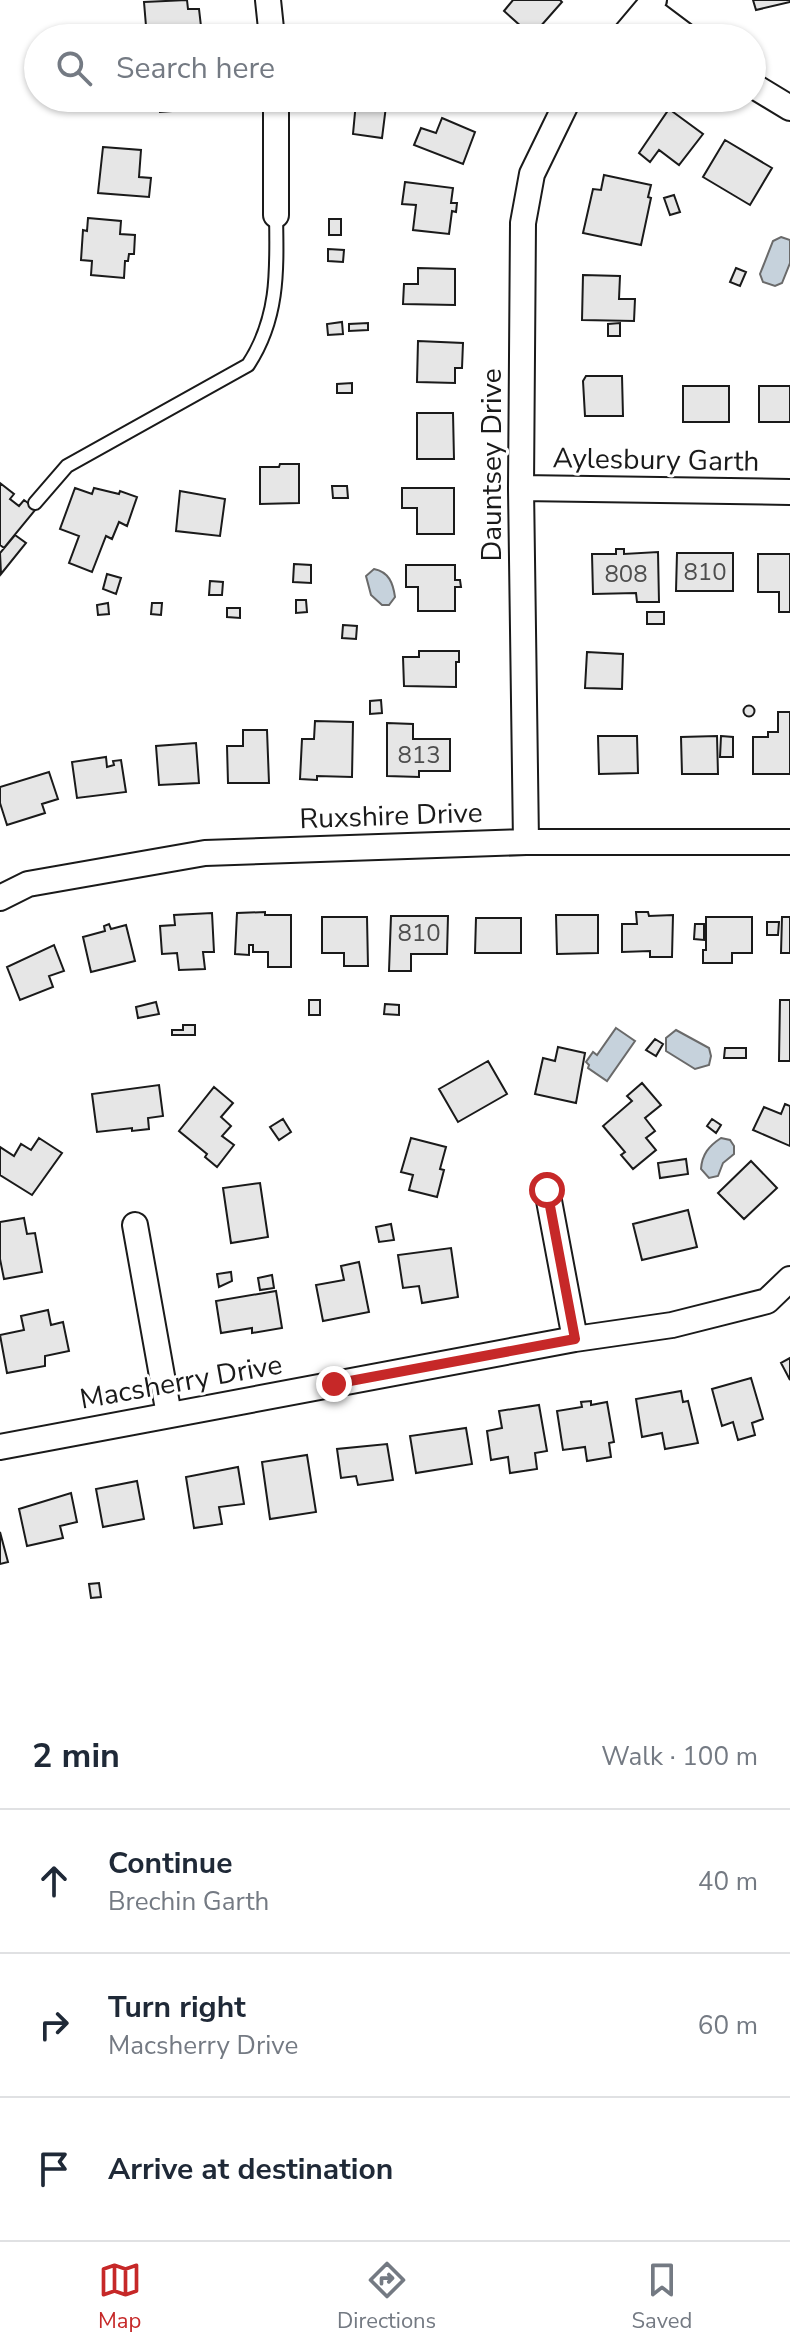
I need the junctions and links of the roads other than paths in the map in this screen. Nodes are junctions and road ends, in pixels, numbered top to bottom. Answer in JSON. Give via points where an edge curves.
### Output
{"nodes":[{"id":1,"x":268,"y":0,"type":"edge"},
{"id":2,"x":651,"y":4,"type":"edge"},
{"id":3,"x":271,"y":24,"type":"edge"},
{"id":4,"x":634,"y":24,"type":"edge"},
{"id":5,"x":673,"y":24,"type":"edge"},
{"id":6,"x":766,"y":93,"type":"edge"},
{"id":7,"x":790,"y":108,"type":"edge"},
{"id":8,"x":276,"y":112,"type":"edge"},
{"id":9,"x":562,"y":112,"type":"edge"},
{"id":10,"x":276,"y":215,"type":"joint"},
{"id":11,"x":521,"y":488,"type":"junction"},
{"id":12,"x":790,"y":492,"type":"edge"},
{"id":13,"x":35,"y":503,"type":"dead end"},
{"id":14,"x":526,"y":842,"type":"junction"},
{"id":15,"x":790,"y":842,"type":"edge"},
{"id":16,"x":0,"y":898,"type":"edge"},
{"id":17,"x":547,"y":1190,"type":"dead end"},
{"id":18,"x":135,"y":1225,"type":"dead end"},
{"id":19,"x":790,"y":1279,"type":"edge"},
{"id":20,"x":575,"y":1339,"type":"junction"},
{"id":21,"x":169,"y":1415,"type":"junction"},
{"id":22,"x":0,"y":1447,"type":"edge"}],
"edges":[{"from":1,"to":3,"type":"street"},
{"from":2,"to":4,"type":"street"},
{"from":2,"to":5,"type":"street"},
{"from":6,"to":7,"type":"street"},
{"from":8,"to":10,"type":"street"},
{"from":9,"to":11,"type":"street","name":"Dauntsey Drive","via":[[532,174],[523,223]]},
{"from":10,"to":13,"type":"lane","via":[[277,276],[263,342],[248,365],[67,466]]},
{"from":11,"to":12,"type":"street","name":"Aylesbury Garth"},
{"from":11,"to":14,"type":"street","name":"Dauntsey Drive"},
{"from":14,"to":15,"type":"street","name":"Ruxshire Drive"},
{"from":14,"to":16,"type":"street","name":"Ruxshire Drive","via":[[205,853],[28,884]]},
{"from":17,"to":20,"type":"street"},
{"from":18,"to":21,"type":"street"},
{"from":19,"to":20,"type":"street","name":"Macsherry Drive","via":[[767,1301],[672,1325]]},
{"from":20,"to":21,"type":"street","name":"Macsherry Drive"},
{"from":21,"to":22,"type":"street","name":"Macsherry Drive"}]}
